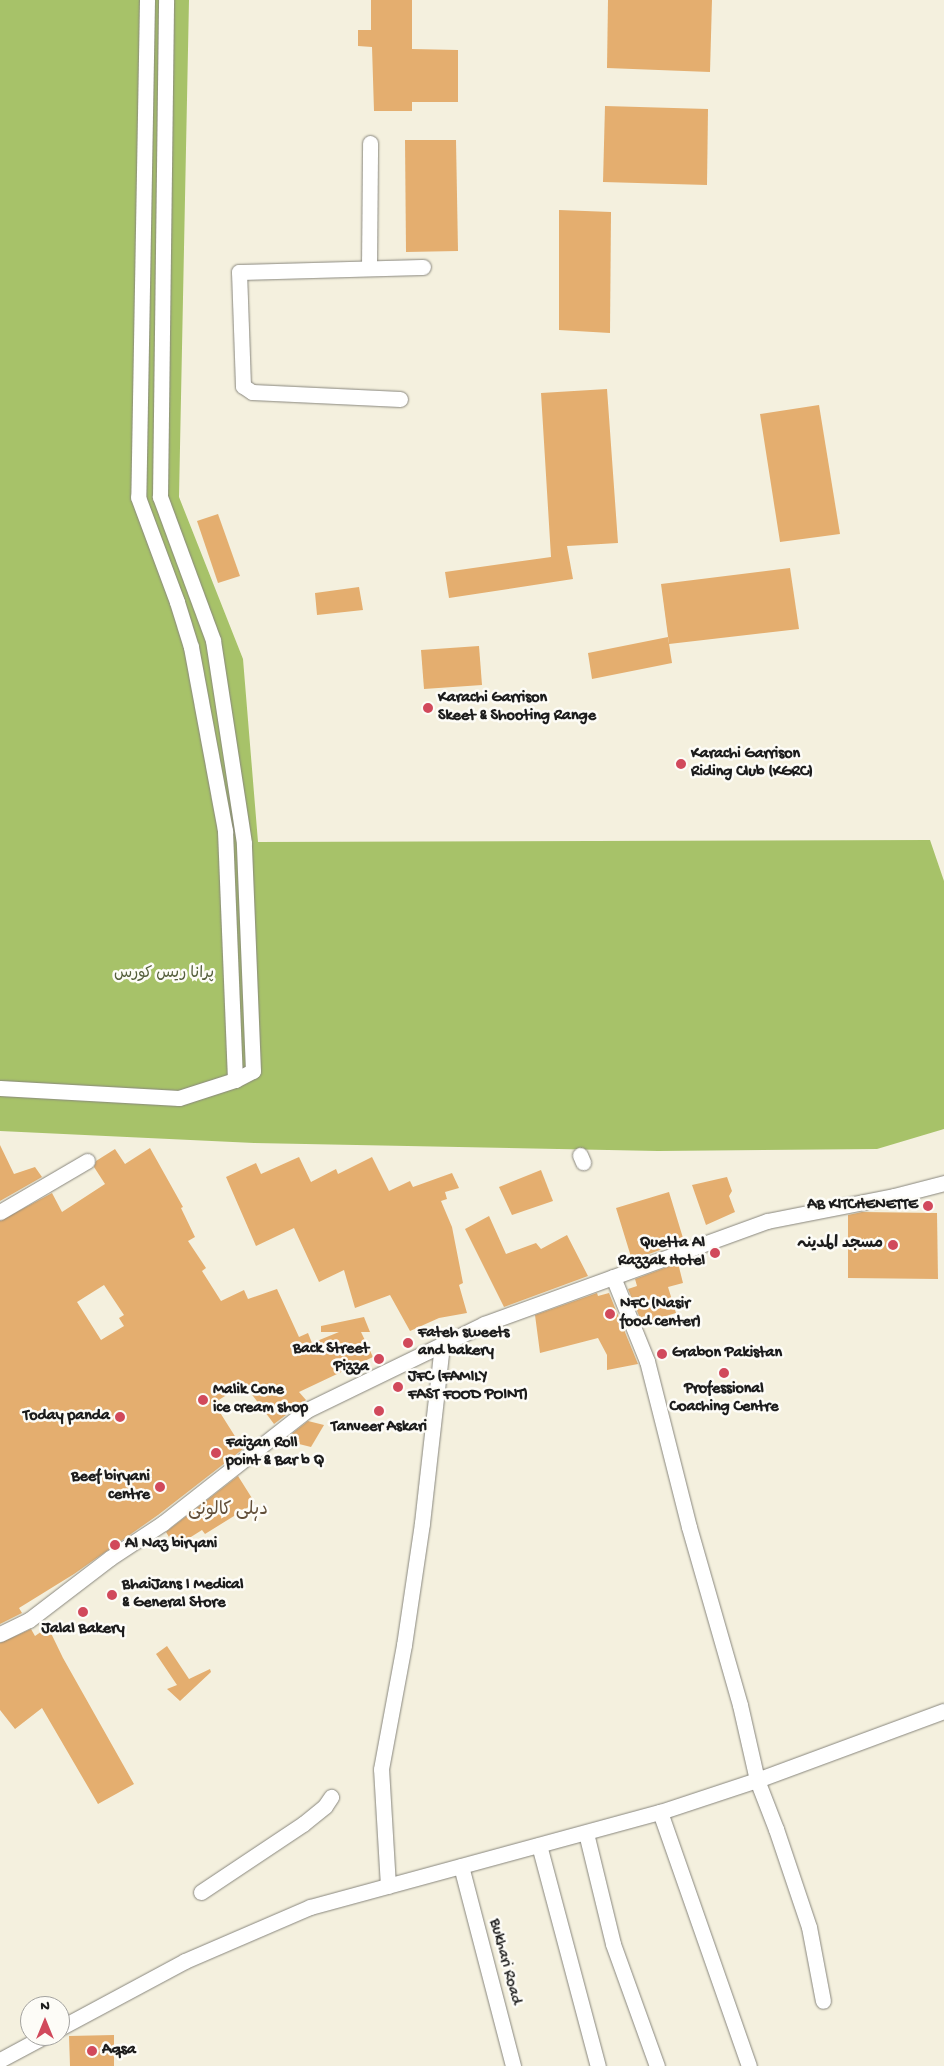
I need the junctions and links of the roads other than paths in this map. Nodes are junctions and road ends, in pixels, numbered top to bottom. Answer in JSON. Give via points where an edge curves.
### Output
{"nodes":[{"id":1,"x":147,"y":0,"type":"edge"},
{"id":2,"x":166,"y":0,"type":"edge"},
{"id":3,"x":370,"y":144,"type":"dead end"},
{"id":4,"x":422,"y":267,"type":"dead end"},
{"id":5,"x":369,"y":268,"type":"junction"},
{"id":6,"x":400,"y":399,"type":"dead end"},
{"id":7,"x":235,"y":1080,"type":"junction"},
{"id":8,"x":0,"y":1088,"type":"edge"},
{"id":9,"x":87,"y":1161,"type":"dead end"},
{"id":10,"x":944,"y":1183,"type":"edge"},
{"id":11,"x":0,"y":1212,"type":"edge"},
{"id":12,"x":613,"y":1277,"type":"junction"},
{"id":13,"x":442,"y":1344,"type":"junction"},
{"id":14,"x":0,"y":1634,"type":"edge"},
{"id":15,"x":944,"y":1711,"type":"edge"},
{"id":16,"x":757,"y":1780,"type":"junction"},
{"id":17,"x":330,"y":1797,"type":"dead end"},
{"id":18,"x":660,"y":1812,"type":"junction"},
{"id":19,"x":586,"y":1833,"type":"junction"},
{"id":20,"x":539,"y":1845,"type":"junction"},
{"id":21,"x":461,"y":1866,"type":"junction"},
{"id":22,"x":388,"y":1886,"type":"junction"},
{"id":23,"x":201,"y":1892,"type":"dead end"},
{"id":24,"x":823,"y":2001,"type":"dead end"},
{"id":25,"x":70,"y":2023,"type":"edge"},
{"id":26,"x":26,"y":2046,"type":"edge"},
{"id":27,"x":0,"y":2060,"type":"edge"},
{"id":28,"x":512,"y":2066,"type":"edge"},
{"id":29,"x":598,"y":2066,"type":"edge"},
{"id":30,"x":657,"y":2066,"type":"edge"},
{"id":31,"x":749,"y":2066,"type":"edge"}],
"edges":[{"from":1,"to":7,"type":"street","via":[[138,497],[191,646],[225,832]]},
{"from":2,"to":7,"type":"street","via":[[160,497],[213,640],[244,843],[254,1070]]},
{"from":3,"to":5,"type":"street"},
{"from":4,"to":5,"type":"street"},
{"from":5,"to":6,"type":"street","via":[[239,272],[243,386],[252,392]]},
{"from":7,"to":8,"type":"street","via":[[179,1098]]},
{"from":9,"to":11,"type":"street"},
{"from":10,"to":12,"type":"street","via":[[766,1221]]},
{"from":12,"to":13,"type":"street","via":[[484,1324]]},
{"from":12,"to":16,"type":"street","via":[[647,1361],[689,1527],[740,1705]]},
{"from":13,"to":14,"type":"street","via":[[307,1410],[163,1523],[110,1558],[29,1620]]},
{"from":13,"to":22,"type":"street","via":[[422,1523],[381,1769]]},
{"from":15,"to":16,"type":"street"},
{"from":16,"to":18,"type":"street"},
{"from":16,"to":24,"type":"street","via":[[809,1927]]},
{"from":17,"to":23,"type":"street","via":[[325,1806],[303,1824]]},
{"from":18,"to":19,"type":"street"},
{"from":18,"to":31,"type":"street"},
{"from":19,"to":20,"type":"street"},
{"from":19,"to":30,"type":"street","via":[[613,1944]]},
{"from":20,"to":21,"type":"street"},
{"from":20,"to":29,"type":"street"},
{"from":21,"to":22,"type":"street"},
{"from":21,"to":28,"type":"street","name":"Bukhari Road"},
{"from":22,"to":25,"type":"street","via":[[310,1907],[194,1957]]},
{"from":26,"to":27,"type":"street"}]}
